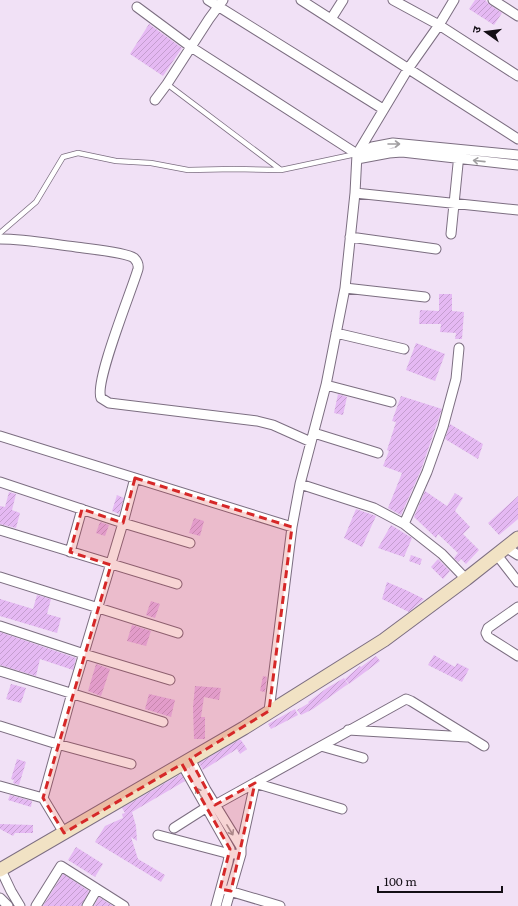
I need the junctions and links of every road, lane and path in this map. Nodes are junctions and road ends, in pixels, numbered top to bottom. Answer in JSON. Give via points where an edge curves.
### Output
{"nodes":[{"id":1,"x":208,"y":0,"type":"edge"},
{"id":2,"x":301,"y":0,"type":"edge"},
{"id":3,"x":343,"y":0,"type":"edge"},
{"id":4,"x":393,"y":0,"type":"edge"},
{"id":5,"x":454,"y":0,"type":"edge"},
{"id":6,"x":493,"y":0,"type":"edge"},
{"id":7,"x":221,"y":3,"type":"edge"},
{"id":8,"x":137,"y":7,"type":"dead end"},
{"id":9,"x":518,"y":16,"type":"edge"},
{"id":10,"x":331,"y":19,"type":"junction"},
{"id":11,"x":439,"y":25,"type":"junction"},
{"id":12,"x":191,"y":47,"type":"junction"},
{"id":13,"x":408,"y":69,"type":"junction"},
{"id":14,"x":518,"y":76,"type":"edge"},
{"id":15,"x":168,"y":84,"type":"junction"},
{"id":16,"x":155,"y":100,"type":"dead end"},
{"id":17,"x":384,"y":109,"type":"junction"},
{"id":18,"x":518,"y":140,"type":"edge"},
{"id":19,"x":459,"y":149,"type":"junction"},
{"id":20,"x":518,"y":155,"type":"edge"},
{"id":21,"x":357,"y":156,"type":"junction"},
{"id":22,"x":458,"y":158,"type":"junction"},
{"id":23,"x":518,"y":165,"type":"edge"},
{"id":24,"x":281,"y":170,"type":"junction"},
{"id":25,"x":355,"y":193,"type":"junction"},
{"id":26,"x":454,"y":204,"type":"junction"},
{"id":27,"x":518,"y":210,"type":"edge"},
{"id":28,"x":451,"y":234,"type":"dead end"},
{"id":29,"x":2,"y":237,"type":"edge"},
{"id":30,"x":350,"y":237,"type":"junction"},
{"id":31,"x":436,"y":249,"type":"dead end"},
{"id":32,"x":345,"y":288,"type":"junction"},
{"id":33,"x":425,"y":297,"type":"dead end"},
{"id":34,"x":336,"y":334,"type":"junction"},
{"id":35,"x":459,"y":348,"type":"dead end"},
{"id":36,"x":404,"y":349,"type":"dead end"},
{"id":37,"x":326,"y":385,"type":"junction"},
{"id":38,"x":391,"y":402,"type":"dead end"},
{"id":39,"x":314,"y":432,"type":"junction"},
{"id":40,"x":0,"y":436,"type":"edge"},
{"id":41,"x":311,"y":442,"type":"junction"},
{"id":42,"x":378,"y":453,"type":"dead end"},
{"id":43,"x":135,"y":478,"type":"junction"},
{"id":44,"x":0,"y":482,"type":"edge"},
{"id":45,"x":300,"y":484,"type":"junction"},
{"id":46,"x":82,"y":509,"type":"junction"},
{"id":47,"x":123,"y":523,"type":"junction"},
{"id":48,"x":404,"y":524,"type":"junction"},
{"id":49,"x":292,"y":527,"type":"junction"},
{"id":50,"x":0,"y":530,"type":"edge"},
{"id":51,"x":518,"y":538,"type":"edge"},
{"id":52,"x":190,"y":543,"type":"dead end"},
{"id":53,"x":502,"y":551,"type":"junction"},
{"id":54,"x":70,"y":552,"type":"junction"},
{"id":55,"x":518,"y":555,"type":"edge"},
{"id":56,"x":111,"y":565,"type":"junction"},
{"id":57,"x":0,"y":578,"type":"edge"},
{"id":58,"x":466,"y":579,"type":"junction"},
{"id":59,"x":518,"y":582,"type":"edge"},
{"id":60,"x":177,"y":584,"type":"dead end"},
{"id":61,"x":518,"y":607,"type":"edge"},
{"id":62,"x":97,"y":608,"type":"junction"},
{"id":63,"x":0,"y":626,"type":"edge"},
{"id":64,"x":178,"y":633,"type":"dead end"},
{"id":65,"x":84,"y":654,"type":"junction"},
{"id":66,"x":518,"y":656,"type":"edge"},
{"id":67,"x":0,"y":671,"type":"edge"},
{"id":68,"x":170,"y":680,"type":"dead end"},
{"id":69,"x":72,"y":693,"type":"junction"},
{"id":70,"x":269,"y":711,"type":"junction"},
{"id":71,"x":162,"y":722,"type":"dead end"},
{"id":72,"x":0,"y":726,"type":"edge"},
{"id":73,"x":348,"y":730,"type":"junction"},
{"id":74,"x":468,"y":737,"type":"junction"},
{"id":75,"x":57,"y":744,"type":"junction"},
{"id":76,"x":321,"y":746,"type":"junction"},
{"id":77,"x":484,"y":746,"type":"dead end"},
{"id":78,"x":363,"y":758,"type":"dead end"},
{"id":79,"x":186,"y":762,"type":"junction"},
{"id":80,"x":130,"y":764,"type":"dead end"},
{"id":81,"x":255,"y":783,"type":"junction"},
{"id":82,"x":0,"y":786,"type":"edge"},
{"id":83,"x":43,"y":798,"type":"junction"},
{"id":84,"x":342,"y":809,"type":"dead end"},
{"id":85,"x":213,"y":810,"type":"junction"},
{"id":86,"x":174,"y":828,"type":"dead end"},
{"id":87,"x":64,"y":833,"type":"junction"},
{"id":88,"x":158,"y":835,"type":"dead end"},
{"id":89,"x":241,"y":851,"type":"junction"},
{"id":90,"x":230,"y":854,"type":"junction"},
{"id":91,"x":0,"y":870,"type":"edge"},
{"id":92,"x":97,"y":889,"type":"junction"},
{"id":93,"x":220,"y":889,"type":"junction"},
{"id":94,"x":230,"y":892,"type":"junction"},
{"id":95,"x":20,"y":906,"type":"edge"},
{"id":96,"x":36,"y":906,"type":"edge"},
{"id":97,"x":86,"y":906,"type":"edge"},
{"id":98,"x":124,"y":906,"type":"edge"},
{"id":99,"x":216,"y":906,"type":"edge"},
{"id":100,"x":226,"y":906,"type":"edge"},
{"id":101,"x":280,"y":906,"type":"edge"}],
"edges":[{"from":1,"to":7,"type":"street"},
{"from":2,"to":10,"type":"street"},
{"from":3,"to":10,"type":"street"},
{"from":4,"to":11,"type":"street"},
{"from":5,"to":11,"type":"street"},
{"from":6,"to":9,"type":"street"},
{"from":7,"to":12,"type":"street"},
{"from":7,"to":17,"type":"street"},
{"from":8,"to":12,"type":"street"},
{"from":10,"to":13,"type":"street"},
{"from":11,"to":13,"type":"street"},
{"from":11,"to":14,"type":"street"},
{"from":12,"to":15,"type":"street"},
{"from":12,"to":21,"type":"street"},
{"from":13,"to":17,"type":"street"},
{"from":13,"to":18,"type":"street"},
{"from":15,"to":16,"type":"street"},
{"from":15,"to":24,"type":"lane"},
{"from":17,"to":21,"type":"street"},
{"from":19,"to":20,"type":"street"},
{"from":21,"to":19,"type":"street","one_way":true,"via":[[372,147],[393,143]]},
{"from":19,"to":22,"type":"street"},
{"from":21,"to":22,"type":"street","via":[[395,152]]},
{"from":21,"to":24,"type":"lane"},
{"from":21,"to":25,"type":"street"},
{"from":23,"to":22,"type":"street","one_way":true},
{"from":22,"to":26,"type":"street"},
{"from":24,"to":29,"type":"lane","via":[[188,170],[151,163],[116,161],[78,153],[63,157],[36,202]]},
{"from":25,"to":26,"type":"street"},
{"from":25,"to":30,"type":"street"},
{"from":26,"to":27,"type":"street"},
{"from":26,"to":28,"type":"street"},
{"from":29,"to":41,"type":"street","via":[[110,252],[132,257],[138,265],[112,341],[100,389],[101,398],[109,402],[257,421],[273,425]]},
{"from":30,"to":31,"type":"street"},
{"from":30,"to":32,"type":"street"},
{"from":32,"to":33,"type":"street"},
{"from":32,"to":34,"type":"street"},
{"from":34,"to":36,"type":"street"},
{"from":34,"to":37,"type":"street"},
{"from":35,"to":48,"type":"street","via":[[456,379],[443,427]]},
{"from":37,"to":38,"type":"street"},
{"from":37,"to":39,"type":"street"},
{"from":39,"to":41,"type":"street"},
{"from":39,"to":42,"type":"street"},
{"from":40,"to":43,"type":"street"},
{"from":41,"to":45,"type":"street"},
{"from":43,"to":47,"type":"street"},
{"from":43,"to":49,"type":"street"},
{"from":44,"to":46,"type":"street"},
{"from":45,"to":48,"type":"street","via":[[374,508]]},
{"from":45,"to":49,"type":"street"},
{"from":46,"to":47,"type":"street"},
{"from":46,"to":54,"type":"street"},
{"from":47,"to":52,"type":"street"},
{"from":47,"to":56,"type":"street"},
{"from":48,"to":58,"type":"street","via":[[442,554]]},
{"from":49,"to":70,"type":"street"},
{"from":50,"to":54,"type":"street"},
{"from":51,"to":53,"type":"main road"},
{"from":53,"to":55,"type":"street"},
{"from":53,"to":58,"type":"main road"},
{"from":53,"to":59,"type":"street"},
{"from":54,"to":56,"type":"street"},
{"from":56,"to":60,"type":"street"},
{"from":56,"to":62,"type":"street"},
{"from":57,"to":62,"type":"street"},
{"from":58,"to":70,"type":"main road","via":[[384,640]]},
{"from":61,"to":66,"type":"street","via":[[488,628],[486,633],[488,637]]},
{"from":62,"to":64,"type":"street"},
{"from":62,"to":65,"type":"street"},
{"from":63,"to":65,"type":"street"},
{"from":65,"to":68,"type":"street"},
{"from":65,"to":69,"type":"street"},
{"from":67,"to":69,"type":"street"},
{"from":69,"to":71,"type":"street"},
{"from":69,"to":75,"type":"street"},
{"from":70,"to":79,"type":"main road"},
{"from":72,"to":75,"type":"street"},
{"from":73,"to":74,"type":"street"},
{"from":73,"to":74,"type":"street","via":[[406,699]]},
{"from":73,"to":76,"type":"street"},
{"from":74,"to":77,"type":"street"},
{"from":75,"to":80,"type":"street"},
{"from":75,"to":83,"type":"street"},
{"from":76,"to":78,"type":"street"},
{"from":76,"to":81,"type":"street"},
{"from":79,"to":85,"type":"street"},
{"from":79,"to":87,"type":"main road"},
{"from":81,"to":84,"type":"street"},
{"from":81,"to":85,"type":"street"},
{"from":81,"to":89,"type":"street"},
{"from":82,"to":83,"type":"street"},
{"from":83,"to":87,"type":"street"},
{"from":85,"to":86,"type":"street"},
{"from":85,"to":89,"type":"street","one_way":true},
{"from":85,"to":90,"type":"street"},
{"from":87,"to":91,"type":"main road"},
{"from":88,"to":90,"type":"street"},
{"from":89,"to":90,"type":"street"},
{"from":89,"to":94,"type":"street"},
{"from":90,"to":93,"type":"street"},
{"from":91,"to":95,"type":"street"},
{"from":92,"to":96,"type":"street","via":[[61,866]]},
{"from":92,"to":97,"type":"street"},
{"from":92,"to":98,"type":"street"},
{"from":93,"to":94,"type":"street"},
{"from":93,"to":99,"type":"street"},
{"from":94,"to":100,"type":"street"},
{"from":94,"to":101,"type":"street"}]}
